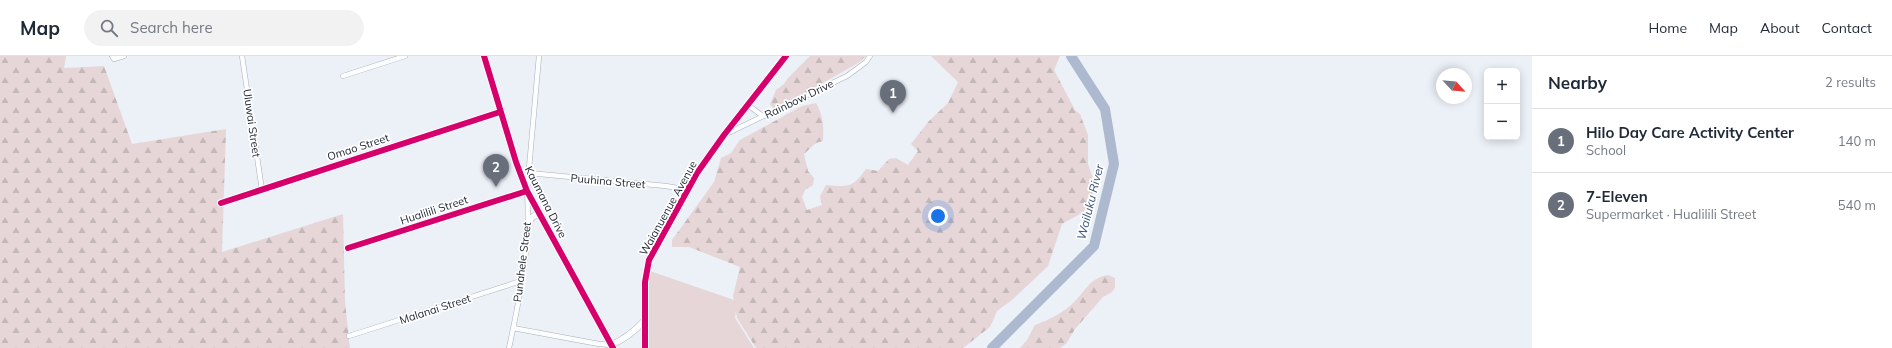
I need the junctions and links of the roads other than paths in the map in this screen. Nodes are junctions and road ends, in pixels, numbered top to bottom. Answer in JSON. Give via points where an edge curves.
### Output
{"nodes":[{"id":1,"x":124,"y":56,"type":"edge"},
{"id":2,"x":242,"y":56,"type":"edge"},
{"id":3,"x":405,"y":56,"type":"edge"},
{"id":4,"x":484,"y":56,"type":"edge"},
{"id":5,"x":539,"y":56,"type":"edge"},
{"id":6,"x":786,"y":56,"type":"edge"},
{"id":7,"x":870,"y":56,"type":"edge"},
{"id":8,"x":113,"y":57,"type":"edge"},
{"id":9,"x":343,"y":76,"type":"dead end"},
{"id":10,"x":748,"y":105,"type":"junction"},
{"id":11,"x":500,"y":112,"type":"junction"},
{"id":12,"x":765,"y":116,"type":"junction"},
{"id":13,"x":724,"y":135,"type":"junction"},
{"id":14,"x":529,"y":173,"type":"junction"},
{"id":15,"x":262,"y":190,"type":"junction"},
{"id":16,"x":527,"y":191,"type":"junction"},
{"id":17,"x":685,"y":193,"type":"junction"},
{"id":18,"x":221,"y":204,"type":"dead end"},
{"id":19,"x":539,"y":215,"type":"junction"},
{"id":20,"x":527,"y":232,"type":"junction"},
{"id":21,"x":348,"y":248,"type":"dead end"},
{"id":22,"x":521,"y":281,"type":"junction"},
{"id":23,"x":644,"y":321,"type":"junction"},
{"id":24,"x":513,"y":328,"type":"junction"},
{"id":25,"x":349,"y":336,"type":"dead end"},
{"id":26,"x":612,"y":346,"type":"edge"},
{"id":27,"x":509,"y":348,"type":"edge"},
{"id":28,"x":645,"y":348,"type":"edge"}],
"edges":[{"from":1,"to":8,"type":"street"},
{"from":2,"to":15,"type":"street","name":"Uluwai Street"},
{"from":3,"to":9,"type":"street"},
{"from":4,"to":11,"type":"street","name":"Kaumana Drive"},
{"from":5,"to":14,"type":"street","name":"Punahele Street"},
{"from":6,"to":10,"type":"street","name":"Waianuenue Avenue"},
{"from":7,"to":12,"type":"street","name":"Rainbow Drive","via":[[848,76]]},
{"from":10,"to":12,"type":"street"},
{"from":10,"to":13,"type":"street","name":"Waianuenue Avenue"},
{"from":11,"to":15,"type":"street","name":"Omao Street"},
{"from":11,"to":16,"type":"street","name":"Kaumana Drive"},
{"from":12,"to":13,"type":"street","name":"Rainbow Drive"},
{"from":13,"to":17,"type":"street","name":"Waianuenue Avenue"},
{"from":14,"to":16,"type":"street","name":"Punahele Street"},
{"from":14,"to":17,"type":"street","name":"Puuhina Street","via":[[666,186]]},
{"from":15,"to":18,"type":"street","name":"Omao Street"},
{"from":16,"to":19,"type":"street","name":"Kaumana Drive"},
{"from":16,"to":20,"type":"street","name":"Punahele Street"},
{"from":16,"to":21,"type":"street","name":"Hualilili Street"},
{"from":17,"to":23,"type":"street","name":"Waianuenue Avenue","via":[[650,260],[645,281]]},
{"from":19,"to":20,"type":"street","via":[[530,219]]},
{"from":19,"to":26,"type":"street","name":"Kaumana Drive"},
{"from":20,"to":22,"type":"street","name":"Punahele Street"},
{"from":22,"to":24,"type":"street","name":"Punahele Street"},
{"from":22,"to":25,"type":"street","name":"Malanai Street"},
{"from":23,"to":26,"type":"street","via":[[635,332]]},
{"from":23,"to":28,"type":"street","name":"Waianuenue Avenue"},
{"from":24,"to":26,"type":"street"},
{"from":24,"to":27,"type":"street","name":"Punahele Street"}]}
